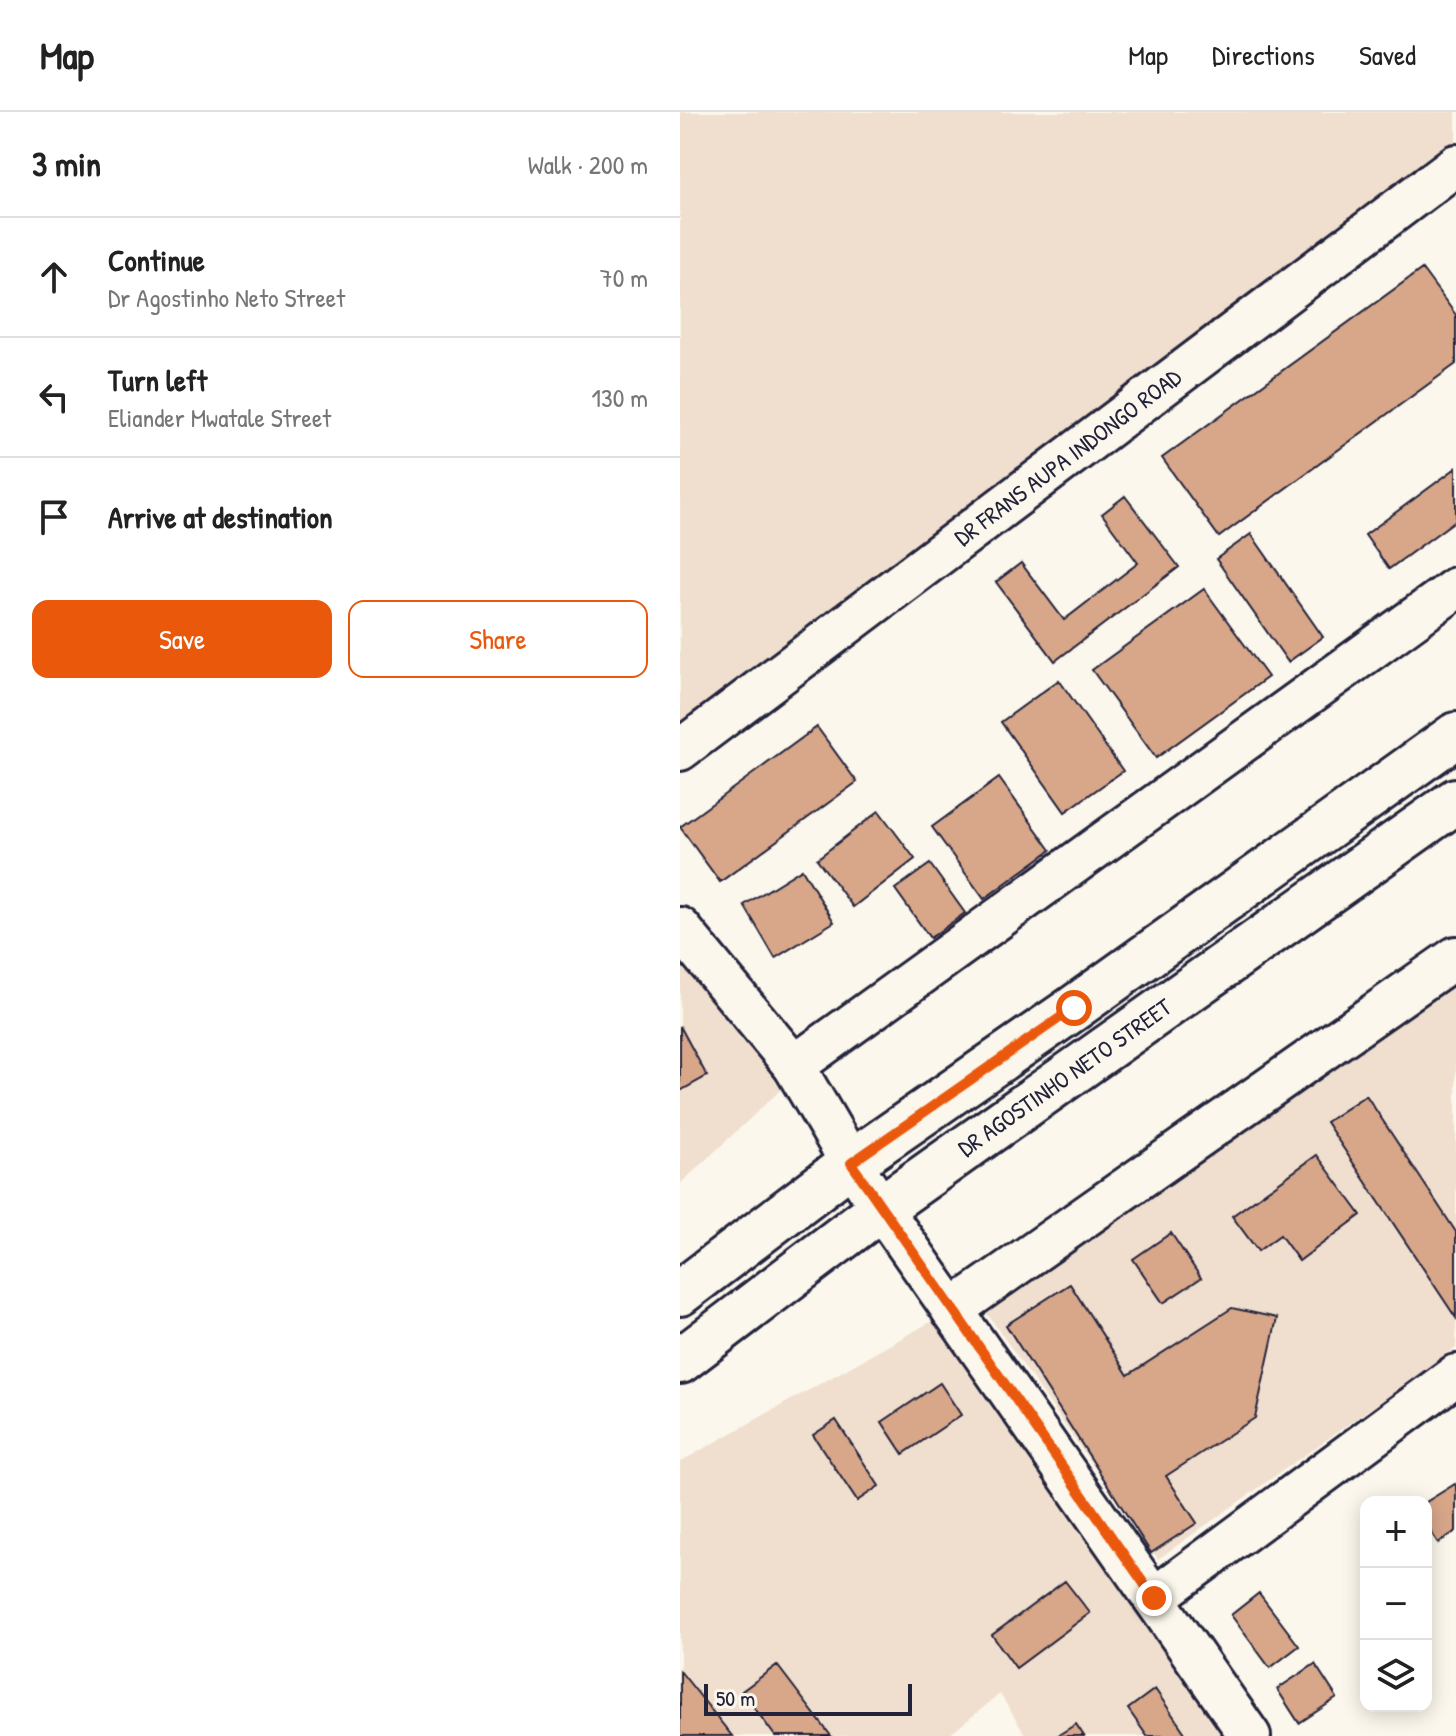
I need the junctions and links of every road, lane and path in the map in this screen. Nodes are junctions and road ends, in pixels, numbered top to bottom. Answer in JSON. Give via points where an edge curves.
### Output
{"nodes":[{"id":1,"x":1456,"y":165,"type":"edge"},
{"id":2,"x":1456,"y":588,"type":"edge"},
{"id":3,"x":1456,"y":735,"type":"edge"},
{"id":4,"x":680,"y":750,"type":"edge"},
{"id":5,"x":1456,"y":801,"type":"edge"},
{"id":6,"x":680,"y":928,"type":"edge"},
{"id":7,"x":1456,"y":957,"type":"edge"},
{"id":8,"x":794,"y":1066,"type":"junction"},
{"id":9,"x":851,"y":1163,"type":"junction"},
{"id":10,"x":881,"y":1208,"type":"junction"},
{"id":11,"x":680,"y":1293,"type":"edge"},
{"id":12,"x":952,"y":1310,"type":"junction"},
{"id":13,"x":680,"y":1361,"type":"edge"},
{"id":14,"x":1456,"y":1375,"type":"edge"},
{"id":15,"x":1154,"y":1598,"type":"junction"},
{"id":16,"x":1250,"y":1736,"type":"edge"}],
"edges":[{"from":1,"to":4,"type":"street","name":"DR FRANS AUPA INDONGO ROAD"},
{"from":2,"to":8,"type":"street"},
{"from":3,"to":9,"type":"main road"},
{"from":5,"to":10,"type":"main road","name":"DR AGOSTINHO NETO STREET"},
{"from":6,"to":8,"type":"street"},
{"from":7,"to":12,"type":"street"},
{"from":8,"to":9,"type":"street"},
{"from":9,"to":10,"type":"street"},
{"from":9,"to":11,"type":"main road"},
{"from":10,"to":12,"type":"street"},
{"from":10,"to":13,"type":"main road","name":"DR AGOSTINHO NETO STREET"},
{"from":12,"to":15,"type":"street"},
{"from":14,"to":15,"type":"street"},
{"from":15,"to":16,"type":"street"}]}
